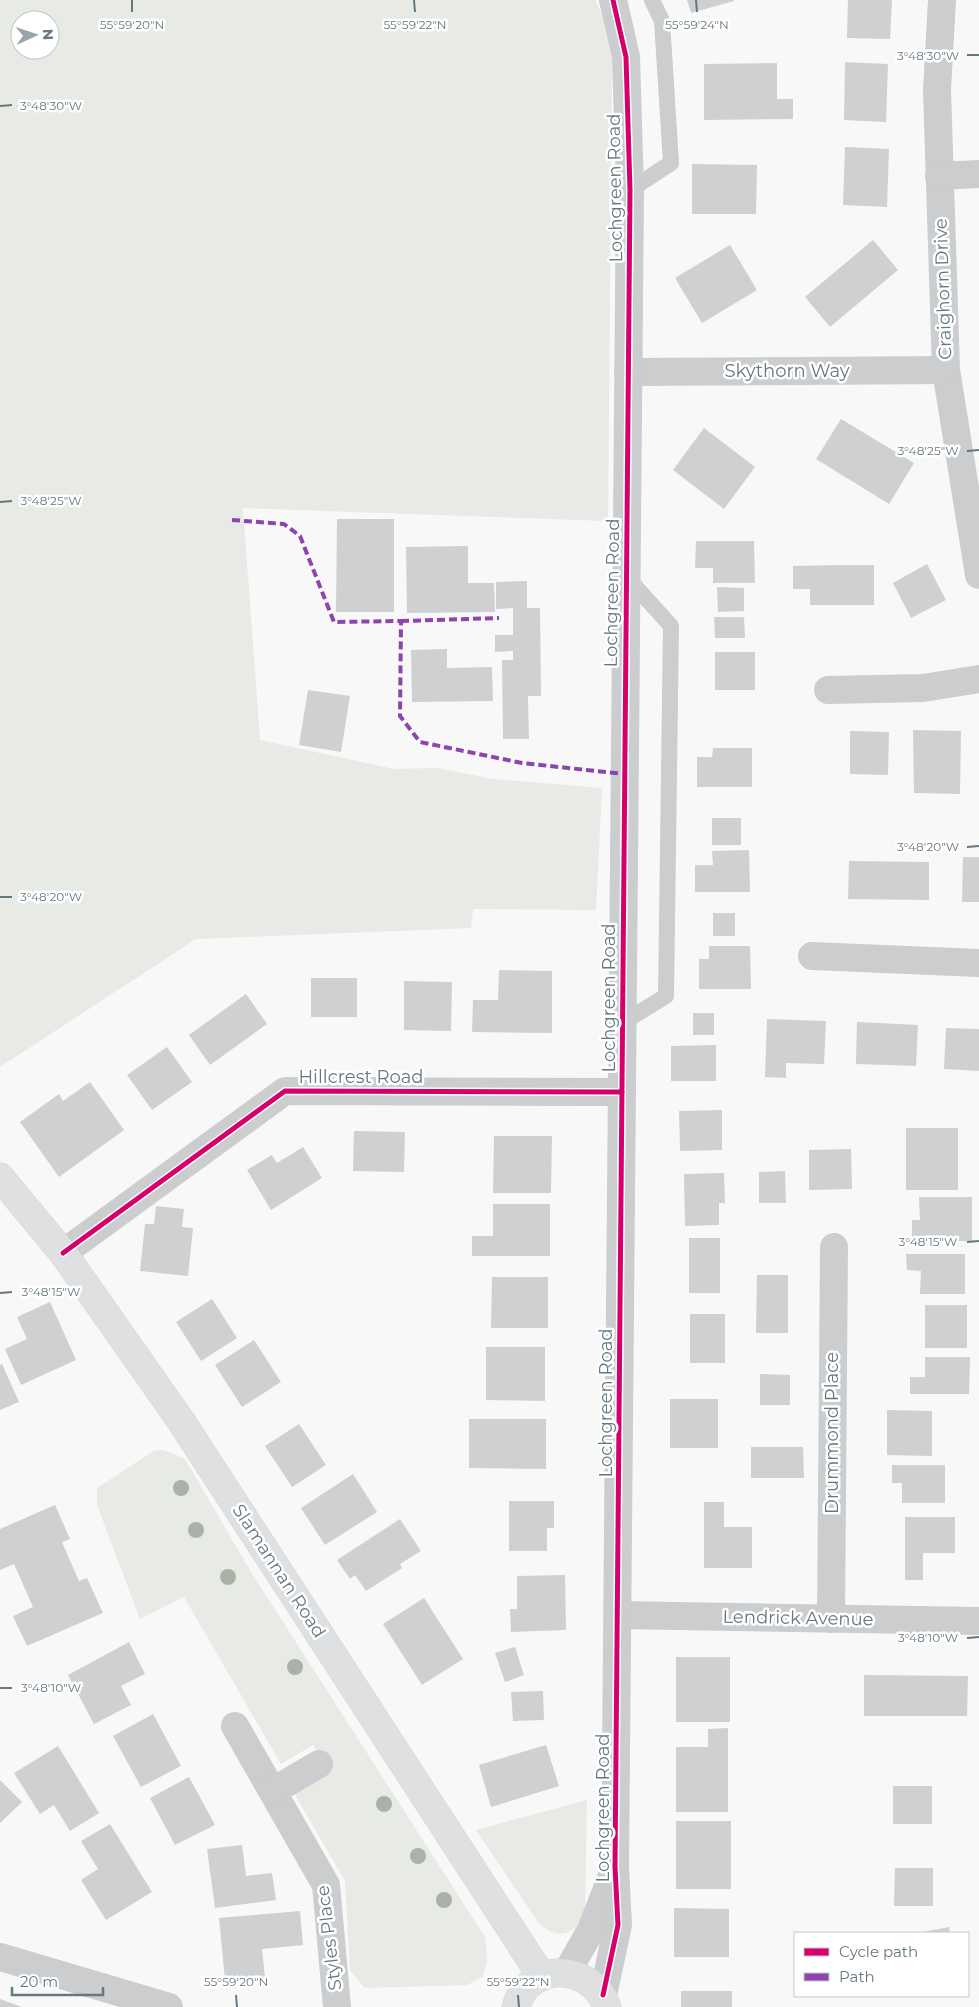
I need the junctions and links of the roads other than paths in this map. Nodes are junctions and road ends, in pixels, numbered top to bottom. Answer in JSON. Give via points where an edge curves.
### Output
{"nodes":[{"id":1,"x":613,"y":0,"type":"edge"},
{"id":2,"x":652,"y":0,"type":"edge"},
{"id":3,"x":942,"y":0,"type":"edge"},
{"id":4,"x":979,"y":174,"type":"edge"},
{"id":5,"x":939,"y":176,"type":"junction"},
{"id":6,"x":630,"y":190,"type":"junction"},
{"id":7,"x":946,"y":370,"type":"junction"},
{"id":8,"x":628,"y":372,"type":"junction"},
{"id":9,"x":979,"y":575,"type":"edge"},
{"id":10,"x":626,"y":576,"type":"junction"},
{"id":11,"x":979,"y":679,"type":"edge"},
{"id":12,"x":828,"y":690,"type":"dead end"},
{"id":13,"x":812,"y":956,"type":"dead end"},
{"id":14,"x":979,"y":963,"type":"edge"},
{"id":15,"x":622,"y":1023,"type":"junction"},
{"id":16,"x":622,"y":1092,"type":"junction"},
{"id":17,"x":0,"y":1177,"type":"edge"},
{"id":18,"x":834,"y":1247,"type":"dead end"},
{"id":19,"x":63,"y":1253,"type":"junction"},
{"id":20,"x":618,"y":1615,"type":"junction"},
{"id":21,"x":831,"y":1618,"type":"junction"},
{"id":22,"x":979,"y":1621,"type":"edge"},
{"id":23,"x":235,"y":1726,"type":"dead end"},
{"id":24,"x":319,"y":1764,"type":"dead end"},
{"id":25,"x":273,"y":1791,"type":"junction"},
{"id":26,"x":615,"y":1867,"type":"junction"},
{"id":27,"x":0,"y":1957,"type":"edge"},
{"id":28,"x":554,"y":1975,"type":"junction"},
{"id":29,"x":605,"y":2001,"type":"edge"},
{"id":30,"x":169,"y":2007,"type":"edge"},
{"id":31,"x":337,"y":2007,"type":"edge"},
{"id":32,"x":516,"y":2007,"type":"edge"}],
"edges":[{"from":1,"to":6,"type":"street","name":"Lochgreen Road","via":[[626,56]]},
{"from":2,"to":6,"type":"lane","via":[[662,21],[671,163]]},
{"from":3,"to":5,"type":"street","name":"Craighorn Drive","via":[[937,90]]},
{"from":4,"to":5,"type":"street"},
{"from":5,"to":7,"type":"street","name":"Craighorn Drive"},
{"from":6,"to":8,"type":"street","name":"Lochgreen Road"},
{"from":7,"to":8,"type":"street","name":"Skythorn Way"},
{"from":7,"to":9,"type":"street","name":"Craighorn Drive"},
{"from":8,"to":10,"type":"street","name":"Lochgreen Road"},
{"from":10,"to":15,"type":"street","name":"Lochgreen Road"},
{"from":10,"to":15,"type":"lane","via":[[670,626],[666,996]]},
{"from":11,"to":12,"type":"street","via":[[923,688]]},
{"from":13,"to":14,"type":"street"},
{"from":15,"to":16,"type":"street","name":"Lochgreen Road"},
{"from":16,"to":19,"type":"street","name":"Hillcrest Road","via":[[285,1091]]},
{"from":16,"to":20,"type":"street","name":"Lochgreen Road"},
{"from":17,"to":19,"type":"main road","name":"Slamannan Road"},
{"from":18,"to":21,"type":"street","name":"Drummond Place"},
{"from":19,"to":28,"type":"main road","name":"Slamannan Road","via":[[181,1421]]},
{"from":20,"to":21,"type":"street","name":"Lendrick Avenue"},
{"from":20,"to":26,"type":"street","name":"Lochgreen Road"},
{"from":21,"to":22,"type":"street","name":"Lendrick Avenue"},
{"from":23,"to":25,"type":"street","name":"Styles Place"},
{"from":24,"to":25,"type":"street"},
{"from":25,"to":31,"type":"street","name":"Styles Place","via":[[326,1885]]},
{"from":26,"to":28,"type":"street","name":"Lochgreen Road","via":[[591,1930]]},
{"from":26,"to":29,"type":"street","name":"Lochgreen Road","via":[[618,1925]]},
{"from":27,"to":30,"type":"street"},
{"from":28,"to":29,"type":"main road","via":[[581,1976],[593,1984]]},
{"from":28,"to":32,"type":"main road","via":[[531,1983]]}]}
